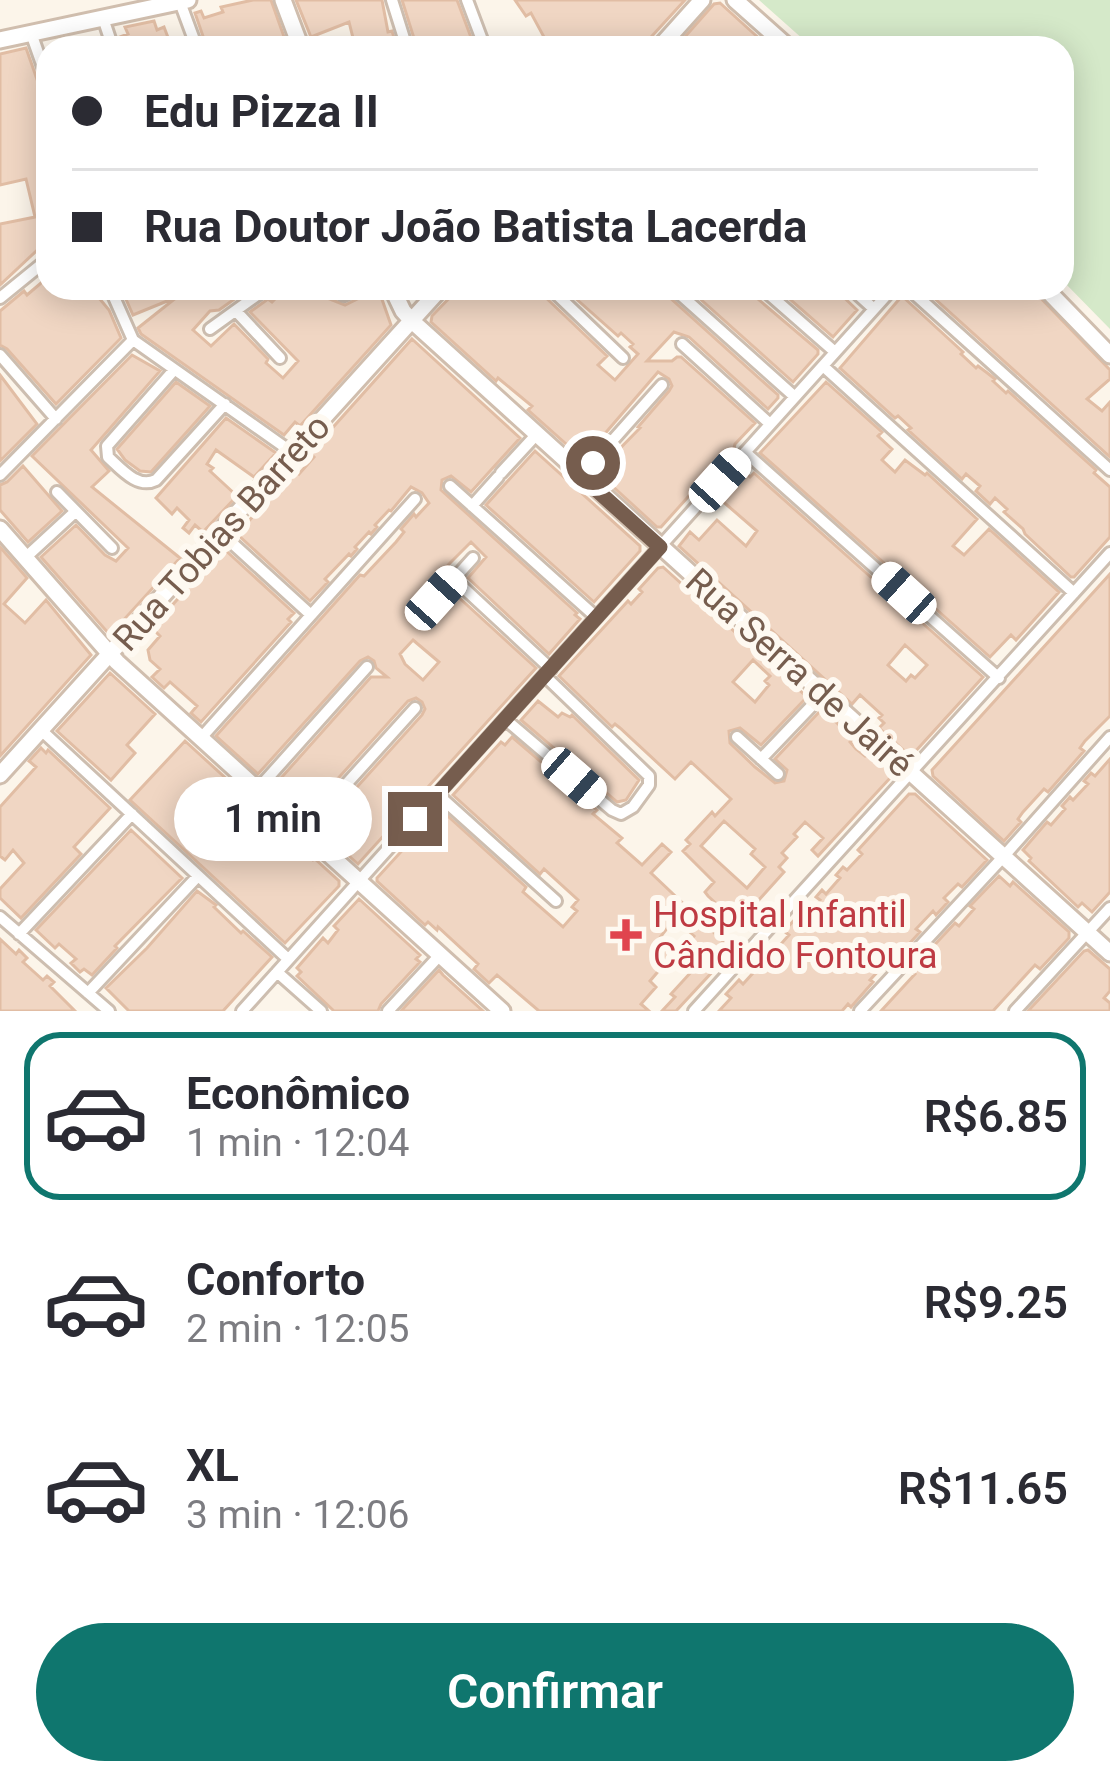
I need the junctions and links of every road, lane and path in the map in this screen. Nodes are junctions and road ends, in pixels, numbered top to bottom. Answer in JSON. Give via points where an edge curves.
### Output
{"nodes":[{"id":1,"x":284,"y":0,"type":"edge"},
{"id":2,"x":392,"y":0,"type":"edge"},
{"id":3,"x":466,"y":0,"type":"edge"},
{"id":4,"x":702,"y":0,"type":"edge"},
{"id":5,"x":735,"y":0,"type":"edge"},
{"id":6,"x":184,"y":1,"type":"edge"},
{"id":7,"x":159,"y":3,"type":"edge"},
{"id":8,"x":103,"y":18,"type":"junction"},
{"id":9,"x":31,"y":33,"type":"junction"},
{"id":10,"x":109,"y":36,"type":"edge"},
{"id":11,"x":194,"y":36,"type":"edge"},
{"id":12,"x":297,"y":36,"type":"edge"},
{"id":13,"x":403,"y":36,"type":"edge"},
{"id":14,"x":480,"y":36,"type":"edge"},
{"id":15,"x":670,"y":36,"type":"edge"},
{"id":16,"x":776,"y":36,"type":"edge"},
{"id":17,"x":0,"y":40,"type":"edge"},
{"id":18,"x":36,"y":47,"type":"edge"},
{"id":19,"x":36,"y":270,"type":"edge"},
{"id":20,"x":0,"y":298,"type":"edge"},
{"id":21,"x":116,"y":300,"type":"edge"},
{"id":22,"x":251,"y":300,"type":"edge"},
{"id":23,"x":398,"y":300,"type":"edge"},
{"id":24,"x":431,"y":300,"type":"edge"},
{"id":25,"x":563,"y":300,"type":"edge"},
{"id":26,"x":686,"y":300,"type":"edge"},
{"id":27,"x":776,"y":300,"type":"edge"},
{"id":28,"x":864,"y":300,"type":"edge"},
{"id":29,"x":882,"y":300,"type":"edge"},
{"id":30,"x":921,"y":300,"type":"edge"},
{"id":31,"x":1057,"y":300,"type":"edge"},
{"id":32,"x":874,"y":309,"type":"junction"},
{"id":33,"x":236,"y":311,"type":"junction"},
{"id":34,"x":412,"y":321,"type":"junction"},
{"id":35,"x":210,"y":329,"type":"dead end"},
{"id":36,"x":134,"y":340,"type":"junction"},
{"id":37,"x":682,"y":344,"type":"dead end"},
{"id":38,"x":835,"y":352,"type":"junction"},
{"id":39,"x":0,"y":355,"type":"edge"},
{"id":40,"x":1110,"y":355,"type":"edge"},
{"id":41,"x":280,"y":358,"type":"dead end"},
{"id":42,"x":623,"y":358,"type":"dead end"},
{"id":43,"x":823,"y":367,"type":"junction"},
{"id":44,"x":174,"y":370,"type":"junction"},
{"id":45,"x":662,"y":385,"type":"dead end"},
{"id":46,"x":795,"y":397,"type":"junction"},
{"id":47,"x":225,"y":404,"type":"junction"},
{"id":48,"x":56,"y":419,"type":"junction"},
{"id":49,"x":770,"y":424,"type":"junction"},
{"id":50,"x":536,"y":435,"type":"junction"},
{"id":51,"x":745,"y":452,"type":"junction"},
{"id":52,"x":293,"y":453,"type":"junction"},
{"id":53,"x":1110,"y":470,"type":"edge"},
{"id":54,"x":0,"y":475,"type":"edge"},
{"id":55,"x":581,"y":476,"type":"junction"},
{"id":56,"x":449,"y":486,"type":"dead end"},
{"id":57,"x":57,"y":492,"type":"dead end"},
{"id":58,"x":415,"y":499,"type":"dead end"},
{"id":59,"x":472,"y":506,"type":"junction"},
{"id":60,"x":75,"y":512,"type":"junction"},
{"id":61,"x":0,"y":529,"type":"edge"},
{"id":62,"x":220,"y":533,"type":"junction"},
{"id":63,"x":660,"y":547,"type":"junction"},
{"id":64,"x":112,"y":548,"type":"dead end"},
{"id":65,"x":1110,"y":553,"type":"edge"},
{"id":66,"x":25,"y":558,"type":"junction"},
{"id":67,"x":473,"y":558,"type":"dead end"},
{"id":68,"x":454,"y":579,"type":"junction"},
{"id":69,"x":1074,"y":593,"type":"junction"},
{"id":70,"x":436,"y":598,"type":"dead end"},
{"id":71,"x":311,"y":615,"type":"junction"},
{"id":72,"x":596,"y":617,"type":"junction"},
{"id":73,"x":110,"y":656,"type":"junction"},
{"id":74,"x":367,"y":667,"type":"dead end"},
{"id":75,"x":548,"y":672,"type":"junction"},
{"id":76,"x":999,"y":678,"type":"junction"},
{"id":77,"x":824,"y":693,"type":"junction"},
{"id":78,"x":415,"y":708,"type":"dead end"},
{"id":79,"x":506,"y":719,"type":"junction"},
{"id":80,"x":41,"y":730,"type":"junction"},
{"id":81,"x":737,"y":737,"type":"dead end"},
{"id":82,"x":1110,"y":737,"type":"edge"},
{"id":83,"x":201,"y":738,"type":"junction"},
{"id":84,"x":761,"y":759,"type":"junction"},
{"id":85,"x":912,"y":772,"type":"junction"},
{"id":86,"x":778,"y":774,"type":"dead end"},
{"id":87,"x":0,"y":775,"type":"edge"},
{"id":88,"x":257,"y":790,"type":"junction"},
{"id":89,"x":437,"y":794,"type":"junction"},
{"id":90,"x":132,"y":814,"type":"junction"},
{"id":91,"x":303,"y":832,"type":"junction"},
{"id":92,"x":1004,"y":856,"type":"junction"},
{"id":93,"x":198,"y":876,"type":"junction"},
{"id":94,"x":358,"y":882,"type":"junction"},
{"id":95,"x":556,"y":901,"type":"dead end"},
{"id":96,"x":1110,"y":908,"type":"edge"},
{"id":97,"x":0,"y":917,"type":"edge"},
{"id":98,"x":1088,"y":933,"type":"junction"},
{"id":99,"x":20,"y":934,"type":"junction"},
{"id":100,"x":1110,"y":953,"type":"edge"},
{"id":101,"x":440,"y":956,"type":"junction"},
{"id":102,"x":289,"y":959,"type":"junction"},
{"id":103,"x":277,"y":972,"type":"junction"},
{"id":104,"x":88,"y":993,"type":"junction"},
{"id":105,"x":109,"y":1011,"type":"edge"},
{"id":106,"x":242,"y":1011,"type":"edge"},
{"id":107,"x":321,"y":1011,"type":"edge"},
{"id":108,"x":388,"y":1011,"type":"edge"},
{"id":109,"x":502,"y":1011,"type":"edge"},
{"id":110,"x":694,"y":1011,"type":"edge"},
{"id":111,"x":860,"y":1011,"type":"edge"},
{"id":112,"x":1015,"y":1011,"type":"edge"}],
"edges":[{"from":1,"to":12,"type":"main road"},
{"from":2,"to":13,"type":"street"},
{"from":3,"to":14,"type":"street"},
{"from":4,"to":15,"type":"main road"},
{"from":5,"to":16,"type":"main road"},
{"from":6,"to":7,"type":"main road"},
{"from":6,"to":11,"type":"street"},
{"from":7,"to":8,"type":"main road"},
{"from":8,"to":9,"type":"main road"},
{"from":8,"to":10,"type":"street"},
{"from":9,"to":17,"type":"main road"},
{"from":9,"to":18,"type":"street"},
{"from":19,"to":20,"type":"street"},
{"from":21,"to":36,"type":"street"},
{"from":22,"to":33,"type":"street"},
{"from":23,"to":34,"type":"main road","name":"Rua Serra de Jairé"},
{"from":24,"to":34,"type":"main road","name":"Rua Tobias Barreto"},
{"from":25,"to":42,"type":"street"},
{"from":26,"to":46,"type":"street"},
{"from":27,"to":38,"type":"street"},
{"from":28,"to":32,"type":"street"},
{"from":29,"to":32,"type":"street"},
{"from":30,"to":53,"type":"street"},
{"from":31,"to":40,"type":"main road"},
{"from":32,"to":38,"type":"street"},
{"from":33,"to":35,"type":"street"},
{"from":33,"to":41,"type":"street"},
{"from":34,"to":50,"type":"main road","name":"Rua Serra de Jairé"},
{"from":34,"to":52,"type":"main road","name":"Rua Tobias Barreto"},
{"from":36,"to":44,"type":"street"},
{"from":36,"to":48,"type":"street"},
{"from":37,"to":49,"type":"street"},
{"from":38,"to":43,"type":"street"},
{"from":39,"to":48,"type":"street"},
{"from":43,"to":46,"type":"street"},
{"from":43,"to":69,"type":"street"},
{"from":44,"to":47,"type":"street"},
{"from":44,"to":47,"type":"street","via":[[106,449],[139,482],[159,477]]},
{"from":45,"to":55,"type":"street"},
{"from":46,"to":49,"type":"street"},
{"from":47,"to":52,"type":"street"},
{"from":48,"to":54,"type":"street"},
{"from":49,"to":51,"type":"street"},
{"from":50,"to":55,"type":"main road","name":"Rua Serra de Jairé"},
{"from":50,"to":59,"type":"street"},
{"from":51,"to":63,"type":"street"},
{"from":51,"to":76,"type":"street"},
{"from":52,"to":62,"type":"main road","name":"Rua Tobias Barreto"},
{"from":55,"to":63,"type":"main road","name":"Rua Serra de Jairé"},
{"from":56,"to":59,"type":"street"},
{"from":57,"to":60,"type":"street"},
{"from":58,"to":71,"type":"street"},
{"from":59,"to":72,"type":"street"},
{"from":60,"to":64,"type":"street"},
{"from":60,"to":66,"type":"street"},
{"from":61,"to":66,"type":"main road"},
{"from":62,"to":71,"type":"street"},
{"from":62,"to":73,"type":"main road","name":"Rua Tobias Barreto"},
{"from":63,"to":72,"type":"street"},
{"from":63,"to":77,"type":"main road","name":"Rua Serra de Jairé"},
{"from":65,"to":69,"type":"street"},
{"from":66,"to":73,"type":"main road"},
{"from":67,"to":68,"type":"street"},
{"from":68,"to":70,"type":"street"},
{"from":68,"to":75,"type":"street"},
{"from":69,"to":76,"type":"street"},
{"from":71,"to":83,"type":"street"},
{"from":72,"to":75,"type":"street"},
{"from":73,"to":80,"type":"main road","name":"Rua Tobias Barreto"},
{"from":73,"to":83,"type":"main road"},
{"from":74,"to":88,"type":"street"},
{"from":75,"to":79,"type":"street"},
{"from":75,"to":79,"type":"street","via":[[649,776],[630,811],[617,813]]},
{"from":76,"to":85,"type":"street"},
{"from":77,"to":84,"type":"street"},
{"from":77,"to":85,"type":"main road","name":"Rua Serra de Jairé"},
{"from":78,"to":91,"type":"street"},
{"from":79,"to":89,"type":"street"},
{"from":80,"to":87,"type":"main road","name":"Rua Tobias Barreto"},
{"from":80,"to":90,"type":"street"},
{"from":81,"to":84,"type":"street"},
{"from":82,"to":92,"type":"street"},
{"from":83,"to":88,"type":"main road"},
{"from":84,"to":86,"type":"street"},
{"from":85,"to":92,"type":"main road","name":"Rua Serra de Jairé"},
{"from":85,"to":110,"type":"street"},
{"from":88,"to":91,"type":"main road"},
{"from":89,"to":94,"type":"street"},
{"from":89,"to":95,"type":"street"},
{"from":90,"to":93,"type":"street"},
{"from":90,"to":99,"type":"street"},
{"from":91,"to":94,"type":"main road"},
{"from":92,"to":98,"type":"main road","name":"Rua Serra de Jairé"},
{"from":92,"to":111,"type":"street"},
{"from":93,"to":102,"type":"street"},
{"from":93,"to":104,"type":"street"},
{"from":94,"to":101,"type":"main road"},
{"from":94,"to":102,"type":"street"},
{"from":96,"to":98,"type":"street"},
{"from":97,"to":99,"type":"street"},
{"from":98,"to":100,"type":"main road","name":"Rua Serra de Jairé"},
{"from":98,"to":112,"type":"street"},
{"from":99,"to":104,"type":"street"},
{"from":101,"to":108,"type":"street"},
{"from":101,"to":109,"type":"main road"},
{"from":102,"to":103,"type":"street"},
{"from":103,"to":106,"type":"street"},
{"from":103,"to":107,"type":"street"},
{"from":104,"to":105,"type":"street"}]}
